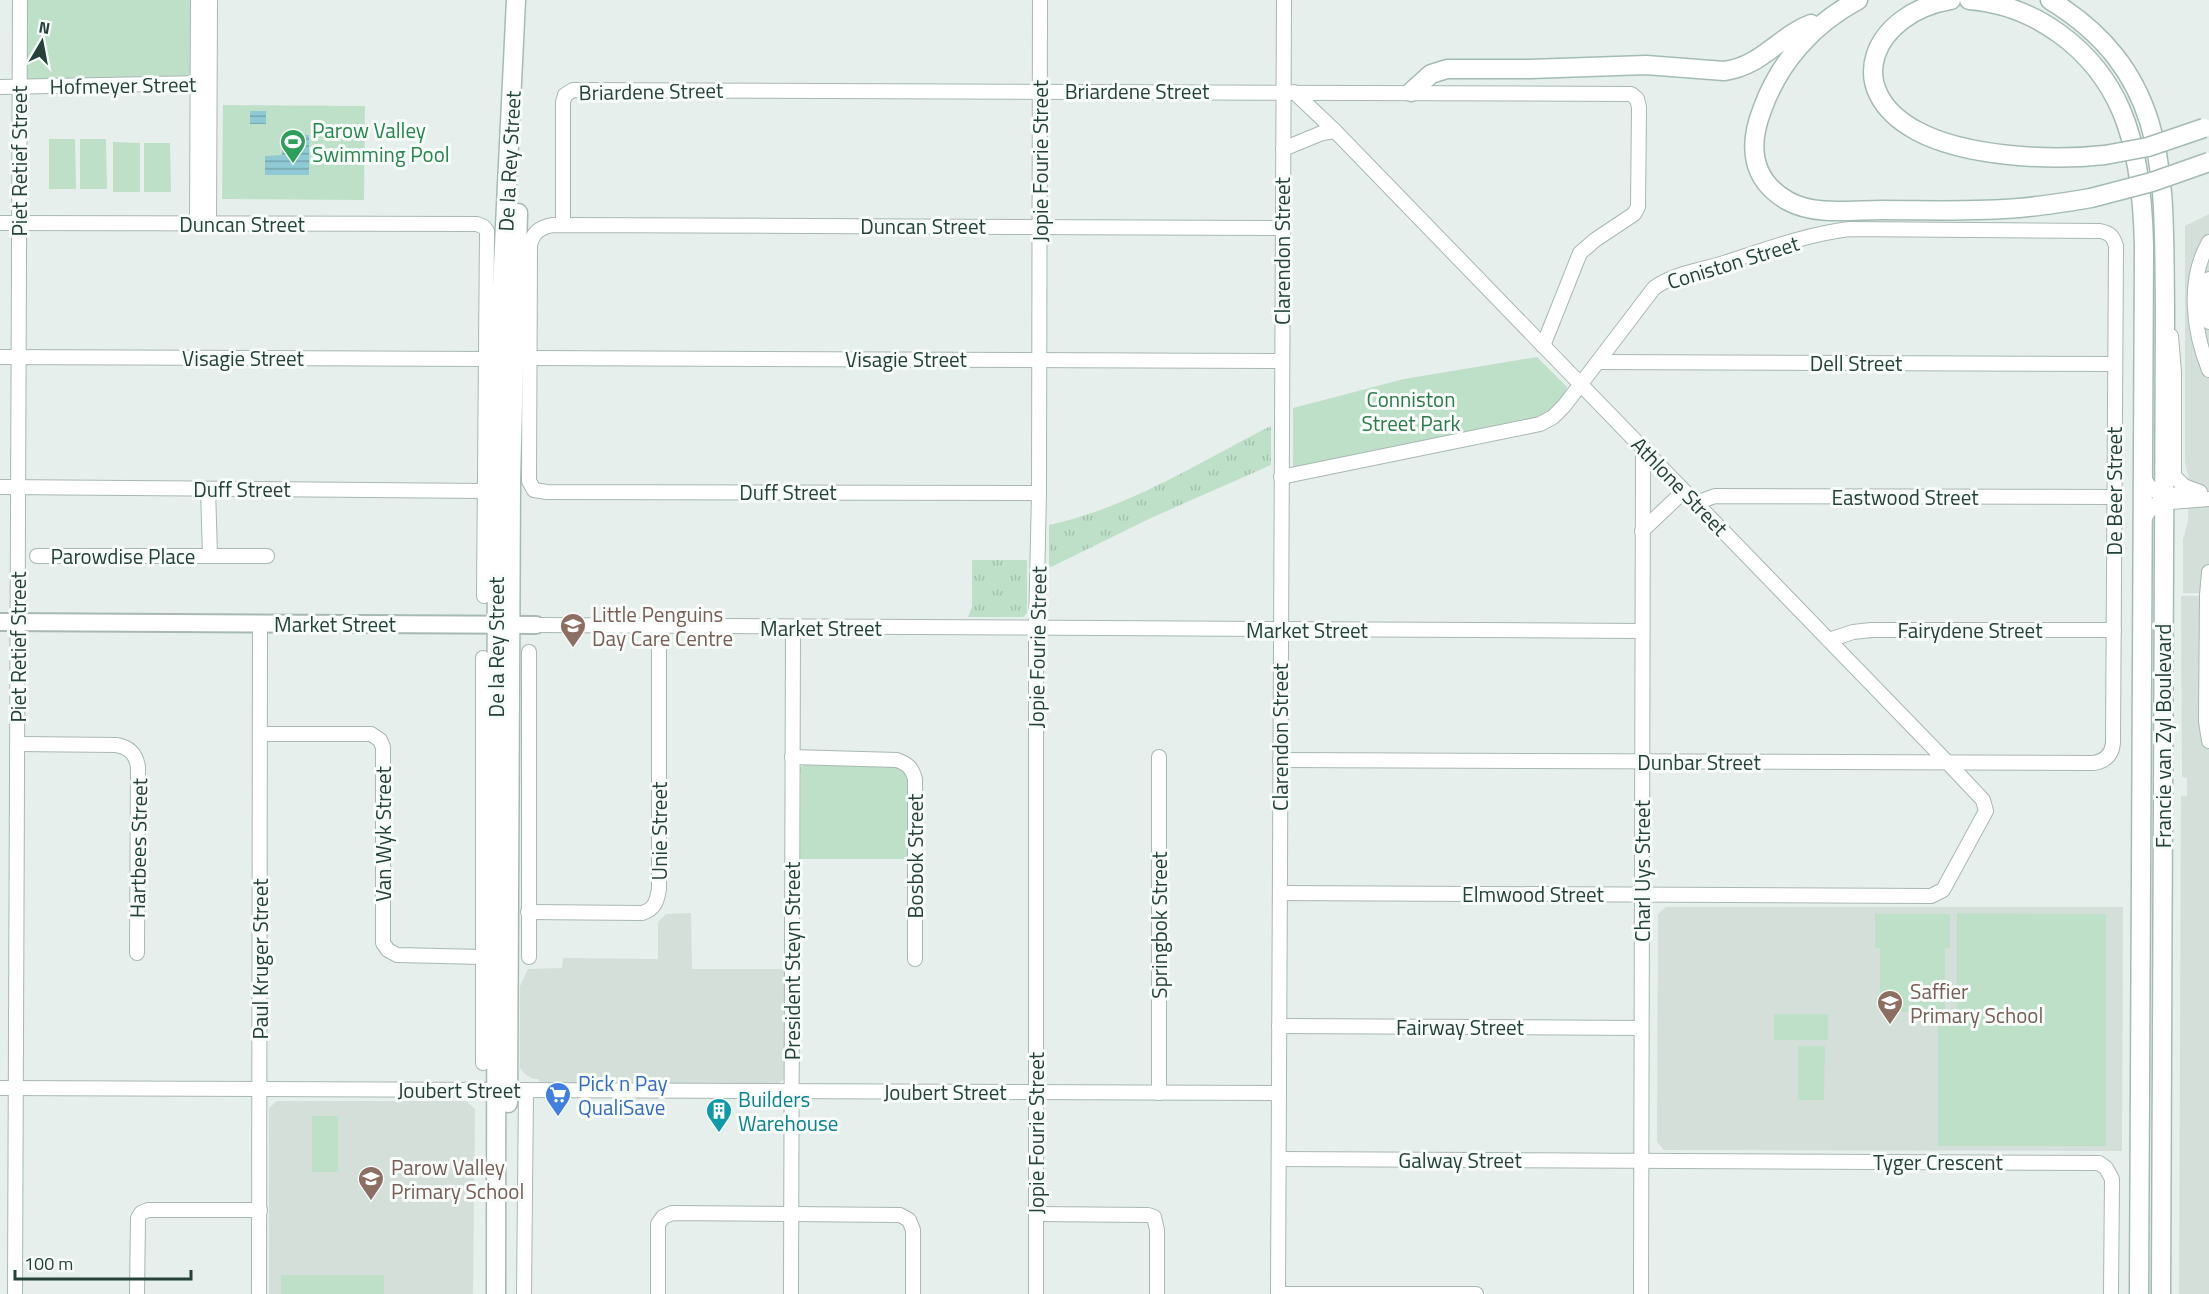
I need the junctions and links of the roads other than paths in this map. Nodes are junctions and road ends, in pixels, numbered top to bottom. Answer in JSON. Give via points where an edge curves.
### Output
{"nodes":[{"id":1,"x":20,"y":0,"type":"edge"},
{"id":2,"x":198,"y":0,"type":"edge"},
{"id":3,"x":210,"y":0,"type":"edge"},
{"id":4,"x":516,"y":0,"type":"edge"},
{"id":5,"x":527,"y":0,"type":"edge"},
{"id":6,"x":1040,"y":0,"type":"edge"},
{"id":7,"x":1284,"y":0,"type":"edge"},
{"id":8,"x":1858,"y":0,"type":"edge"},
{"id":9,"x":1951,"y":0,"type":"edge"},
{"id":10,"x":1970,"y":0,"type":"edge"},
{"id":11,"x":2050,"y":0,"type":"edge"},
{"id":12,"x":1831,"y":17,"type":"junction"},
{"id":13,"x":204,"y":83,"type":"junction"},
{"id":14,"x":0,"y":87,"type":"edge"},
{"id":15,"x":19,"y":87,"type":"junction"},
{"id":16,"x":1039,"y":91,"type":"junction"},
{"id":17,"x":1289,"y":92,"type":"junction"},
{"id":18,"x":1411,"y":92,"type":"junction"},
{"id":19,"x":2207,"y":127,"type":"edge"},
{"id":20,"x":1335,"y":131,"type":"junction"},
{"id":21,"x":1283,"y":149,"type":"junction"},
{"id":22,"x":2209,"y":162,"type":"edge"},
{"id":23,"x":0,"y":223,"type":"edge"},
{"id":24,"x":19,"y":223,"type":"junction"},
{"id":25,"x":203,"y":224,"type":"junction"},
{"id":26,"x":563,"y":225,"type":"junction"},
{"id":27,"x":484,"y":227,"type":"joint"},
{"id":28,"x":1040,"y":227,"type":"junction"},
{"id":29,"x":1283,"y":228,"type":"junction"},
{"id":30,"x":2110,"y":235,"type":"joint"},
{"id":31,"x":2209,"y":242,"type":"edge"},
{"id":32,"x":2209,"y":258,"type":"edge"},
{"id":33,"x":2209,"y":279,"type":"edge"},
{"id":34,"x":2165,"y":308,"type":"junction"},
{"id":35,"x":2209,"y":322,"type":"edge"},
{"id":36,"x":1543,"y":346,"type":"junction"},
{"id":37,"x":2209,"y":349,"type":"edge"},
{"id":38,"x":0,"y":357,"type":"edge"},
{"id":39,"x":20,"y":357,"type":"junction"},
{"id":40,"x":529,"y":358,"type":"junction"},
{"id":41,"x":486,"y":359,"type":"junction"},
{"id":42,"x":1039,"y":360,"type":"junction"},
{"id":43,"x":1282,"y":361,"type":"junction"},
{"id":44,"x":1598,"y":362,"type":"junction"},
{"id":45,"x":2115,"y":364,"type":"junction"},
{"id":46,"x":2209,"y":370,"type":"edge"},
{"id":47,"x":1581,"y":384,"type":"junction"},
{"id":48,"x":1643,"y":447,"type":"junction"},
{"id":49,"x":2142,"y":476,"type":"junction"},
{"id":50,"x":1281,"y":477,"type":"junction"},
{"id":51,"x":0,"y":487,"type":"edge"},
{"id":52,"x":19,"y":487,"type":"junction"},
{"id":53,"x":208,"y":489,"type":"junction"},
{"id":54,"x":485,"y":491,"type":"junction"},
{"id":55,"x":537,"y":491,"type":"joint"},
{"id":56,"x":1684,"y":491,"type":"junction"},
{"id":57,"x":1039,"y":493,"type":"junction"},
{"id":58,"x":2206,"y":494,"type":"edge"},
{"id":59,"x":2115,"y":497,"type":"junction"},
{"id":60,"x":2164,"y":498,"type":"junction"},
{"id":61,"x":1696,"y":503,"type":"junction"},
{"id":62,"x":2209,"y":507,"type":"edge"},
{"id":63,"x":2143,"y":529,"type":"junction"},
{"id":64,"x":2164,"y":529,"type":"junction"},
{"id":65,"x":1642,"y":531,"type":"junction"},
{"id":66,"x":210,"y":555,"type":"junction"},
{"id":67,"x":37,"y":556,"type":"dead end"},
{"id":68,"x":267,"y":556,"type":"dead end"},
{"id":69,"x":2209,"y":572,"type":"edge"},
{"id":70,"x":484,"y":596,"type":"dead end"},
{"id":71,"x":0,"y":622,"type":"edge"},
{"id":72,"x":18,"y":622,"type":"junction"},
{"id":73,"x":260,"y":624,"type":"junction"},
{"id":74,"x":504,"y":625,"type":"junction"},
{"id":75,"x":536,"y":625,"type":"joint"},
{"id":76,"x":659,"y":627,"type":"junction"},
{"id":77,"x":793,"y":628,"type":"junction"},
{"id":78,"x":1036,"y":628,"type":"junction"},
{"id":79,"x":1281,"y":629,"type":"junction"},
{"id":80,"x":2114,"y":630,"type":"junction"},
{"id":81,"x":1642,"y":631,"type":"junction"},
{"id":82,"x":1828,"y":640,"type":"junction"},
{"id":83,"x":529,"y":652,"type":"dead end"},
{"id":84,"x":483,"y":658,"type":"dead end"},
{"id":85,"x":261,"y":734,"type":"junction"},
{"id":86,"x":2209,"y":741,"type":"edge"},
{"id":87,"x":18,"y":744,"type":"junction"},
{"id":88,"x":2112,"y":749,"type":"joint"},
{"id":89,"x":1159,"y":757,"type":"dead end"},
{"id":90,"x":792,"y":758,"type":"junction"},
{"id":91,"x":1280,"y":760,"type":"junction"},
{"id":92,"x":1642,"y":762,"type":"junction"},
{"id":93,"x":1947,"y":762,"type":"junction"},
{"id":94,"x":1280,"y":893,"type":"junction"},
{"id":95,"x":1642,"y":895,"type":"junction"},
{"id":96,"x":1931,"y":896,"type":"joint"},
{"id":97,"x":528,"y":912,"type":"junction"},
{"id":98,"x":136,"y":953,"type":"dead end"},
{"id":99,"x":483,"y":957,"type":"junction"},
{"id":100,"x":529,"y":957,"type":"dead end"},
{"id":101,"x":915,"y":958,"type":"dead end"},
{"id":102,"x":1279,"y":1026,"type":"junction"},
{"id":103,"x":1641,"y":1028,"type":"junction"},
{"id":104,"x":483,"y":1063,"type":"dead end"},
{"id":105,"x":0,"y":1088,"type":"edge"},
{"id":106,"x":16,"y":1088,"type":"junction"},
{"id":107,"x":260,"y":1088,"type":"junction"},
{"id":108,"x":510,"y":1090,"type":"junction"},
{"id":109,"x":792,"y":1091,"type":"junction"},
{"id":110,"x":1035,"y":1092,"type":"junction"},
{"id":111,"x":1159,"y":1093,"type":"junction"},
{"id":112,"x":1279,"y":1093,"type":"junction"},
{"id":113,"x":1279,"y":1159,"type":"junction"},
{"id":114,"x":1641,"y":1161,"type":"junction"},
{"id":115,"x":260,"y":1210,"type":"junction"},
{"id":116,"x":791,"y":1213,"type":"junction"},
{"id":117,"x":1036,"y":1214,"type":"junction"},
{"id":118,"x":15,"y":1294,"type":"edge"},
{"id":119,"x":137,"y":1294,"type":"edge"},
{"id":120,"x":259,"y":1294,"type":"edge"},
{"id":121,"x":496,"y":1294,"type":"edge"},
{"id":122,"x":508,"y":1294,"type":"edge"},
{"id":123,"x":524,"y":1294,"type":"edge"},
{"id":124,"x":657,"y":1294,"type":"edge"},
{"id":125,"x":791,"y":1294,"type":"edge"},
{"id":126,"x":913,"y":1294,"type":"edge"},
{"id":127,"x":1036,"y":1294,"type":"edge"},
{"id":128,"x":1156,"y":1294,"type":"edge"},
{"id":129,"x":1278,"y":1294,"type":"edge"},
{"id":130,"x":1476,"y":1294,"type":"edge"},
{"id":131,"x":1641,"y":1294,"type":"edge"},
{"id":132,"x":2111,"y":1294,"type":"edge"},
{"id":133,"x":2139,"y":1294,"type":"edge"},
{"id":134,"x":2161,"y":1294,"type":"edge"}],
"edges":[{"from":1,"to":15,"type":"street","name":"Piet Retief Street"},
{"from":2,"to":13,"type":"street"},
{"from":3,"to":13,"type":"street"},
{"from":4,"to":74,"type":"main road","name":"De la Rey Street","via":[[497,390]]},
{"from":5,"to":74,"type":"main road","name":"De la Rey Street"},
{"from":6,"to":16,"type":"street","name":"Jopie Fourie Street"},
{"from":7,"to":17,"type":"street","name":"Clarendon Street"},
{"from":8,"to":12,"type":"main road"},
{"from":9,"to":19,"type":"main road","bridge":true,"via":[[1930,5],[1900,20],[1881,41],[1875,57],[1874,76],[1882,101],[1905,124],[1935,140],[2022,156],[2071,159],[2148,147]]},
{"from":10,"to":49,"type":"main road","name":"Francie van Zyl Boulevard","via":[[2023,13],[2070,41],[2105,81],[2121,111],[2143,208]]},
{"from":11,"to":34,"type":"main road","name":"Francie van Zyl Boulevard","via":[[2089,27],[2112,50],[2129,74],[2151,123],[2164,198]]},
{"from":12,"to":18,"type":"main road","via":[[1805,26],[1756,61],[1736,69],[1617,65],[1447,69],[1431,74]]},
{"from":12,"to":22,"type":"main road","bridge":true,"via":[[1812,31],[1778,76],[1754,134],[1755,162],[1761,175],[1788,201],[1825,210],[2018,208],[2091,198]]},
{"from":13,"to":15,"type":"street","name":"Hofmeyer Street"},
{"from":13,"to":25,"type":"street"},
{"from":14,"to":15,"type":"street","name":"Hofmeyer Street"},
{"from":15,"to":24,"type":"street","name":"Piet Retief Street"},
{"from":16,"to":17,"type":"street","name":"Briardene Street"},
{"from":16,"to":26,"type":"street","name":"Briardene Street","via":[[575,90],[568,92],[563,102]]},
{"from":16,"to":28,"type":"street","name":"Jopie Fourie Street"},
{"from":17,"to":18,"type":"street","name":"Briardene Street"},
{"from":17,"to":20,"type":"street","name":"Athlone Street"},
{"from":17,"to":21,"type":"street","name":"Clarendon Street"},
{"from":18,"to":36,"type":"street","name":"Briardene Street","via":[[1634,96],[1639,107],[1638,207],[1580,253]]},
{"from":20,"to":21,"type":"street"},
{"from":20,"to":36,"type":"street","name":"Athlone Street"},
{"from":21,"to":29,"type":"street","name":"Clarendon Street"},
{"from":23,"to":24,"type":"street","name":"Duncan Street"},
{"from":24,"to":25,"type":"street","name":"Duncan Street"},
{"from":24,"to":39,"type":"street","name":"Piet Retief Street"},
{"from":25,"to":27,"type":"street","name":"Duncan Street"},
{"from":26,"to":28,"type":"street","name":"Duncan Street"},
{"from":26,"to":40,"type":"street","name":"De la Rey Street","via":[[542,228],[531,241]]},
{"from":27,"to":41,"type":"street","name":"De la Rey Street"},
{"from":28,"to":29,"type":"street","name":"Duncan Street"},
{"from":28,"to":42,"type":"street","name":"Jopie Fourie Street"},
{"from":29,"to":43,"type":"street","name":"Clarendon Street"},
{"from":30,"to":44,"type":"street","name":"Coniston Street","via":[[2100,231],[1829,232],[1665,281],[1647,296]]},
{"from":30,"to":45,"type":"street","name":"De Beer Street","via":[[2116,246]]},
{"from":31,"to":46,"type":"street","via":[[2197,272],[2195,304]]},
{"from":32,"to":37,"type":"street","via":[[2201,304]]},
{"from":33,"to":35,"type":"street"},
{"from":34,"to":58,"type":"street","via":[[2174,350],[2175,476],[2184,486]]},
{"from":34,"to":60,"type":"main road","name":"Francie van Zyl Boulevard"},
{"from":36,"to":47,"type":"street","name":"Athlone Street"},
{"from":38,"to":39,"type":"street","name":"Visagie Street"},
{"from":39,"to":41,"type":"street","name":"Visagie Street"},
{"from":39,"to":52,"type":"street","name":"Piet Retief Street"},
{"from":40,"to":42,"type":"street","name":"Visagie Street"},
{"from":40,"to":55,"type":"street","name":"De la Rey Street","via":[[529,481]]},
{"from":41,"to":54,"type":"street","name":"De la Rey Street"},
{"from":42,"to":43,"type":"street","name":"Visagie Street"},
{"from":42,"to":57,"type":"street","name":"Jopie Fourie Street"},
{"from":43,"to":50,"type":"street","name":"Clarendon Street"},
{"from":44,"to":45,"type":"street","name":"Dell Street"},
{"from":44,"to":47,"type":"street","name":"Coniston Street"},
{"from":45,"to":59,"type":"street","name":"De Beer Street"},
{"from":47,"to":48,"type":"street","name":"Athlone Street"},
{"from":47,"to":50,"type":"street","name":"Coniston Street","via":[[1558,412],[1539,424]]},
{"from":48,"to":56,"type":"street","name":"Athlone Street"},
{"from":48,"to":65,"type":"street","name":"Charl Uys Street"},
{"from":49,"to":60,"type":"street"},
{"from":49,"to":63,"type":"main road","name":"Francie van Zyl Boulevard"},
{"from":50,"to":79,"type":"street","name":"Clarendon Street"},
{"from":51,"to":52,"type":"street","name":"Duff Street"},
{"from":52,"to":53,"type":"street","name":"Duff Street"},
{"from":52,"to":72,"type":"street","name":"Piet Retief Street"},
{"from":53,"to":54,"type":"street","name":"Duff Street"},
{"from":53,"to":66,"type":"street","name":"Parowdise Place"},
{"from":54,"to":70,"type":"street","name":"De la Rey Street"},
{"from":55,"to":57,"type":"street","name":"Duff Street"},
{"from":56,"to":61,"type":"street","name":"Athlone Street"},
{"from":56,"to":65,"type":"street"},
{"from":57,"to":78,"type":"street","name":"Jopie Fourie Street"},
{"from":58,"to":60,"type":"street","via":[[2179,502]]},
{"from":59,"to":61,"type":"street","name":"Eastwood Street","via":[[1715,496]]},
{"from":59,"to":80,"type":"street","name":"De Beer Street"},
{"from":60,"to":63,"type":"street","via":[[2144,519]]},
{"from":60,"to":64,"type":"main road","name":"Francie van Zyl Boulevard"},
{"from":61,"to":82,"type":"street","name":"Athlone Street"},
{"from":62,"to":64,"type":"street","via":[[2174,514]]},
{"from":63,"to":133,"type":"main road","name":"Francie van Zyl Boulevard"},
{"from":64,"to":134,"type":"main road","name":"Francie van Zyl Boulevard"},
{"from":65,"to":81,"type":"street","name":"Charl Uys Street"},
{"from":66,"to":67,"type":"street","name":"Parowdise Place"},
{"from":66,"to":68,"type":"street","name":"Parowdise Place"},
{"from":69,"to":86,"type":"street"},
{"from":71,"to":72,"type":"street","name":"Market Street"},
{"from":72,"to":73,"type":"street","name":"Market Street"},
{"from":72,"to":87,"type":"street","name":"Piet Retief Street"},
{"from":73,"to":74,"type":"street","name":"Market Street"},
{"from":73,"to":85,"type":"street","name":"Paul Kruger Street"},
{"from":74,"to":75,"type":"street","name":"Market Street"},
{"from":74,"to":108,"type":"main road","name":"De la Rey Street"},
{"from":75,"to":76,"type":"street","name":"Market Street"},
{"from":76,"to":77,"type":"street","name":"Market Street"},
{"from":76,"to":97,"type":"street","name":"Unie Street","via":[[658,898],[650,910],[642,913]]},
{"from":77,"to":78,"type":"street","name":"Market Street"},
{"from":77,"to":90,"type":"street","name":"President Steyn Street"},
{"from":78,"to":79,"type":"street","name":"Market Street"},
{"from":78,"to":110,"type":"street","name":"Jopie Fourie Street"},
{"from":79,"to":81,"type":"street","name":"Market Street"},
{"from":79,"to":91,"type":"street","name":"Clarendon Street"},
{"from":80,"to":82,"type":"street","name":"Fairydene Street","via":[[1871,630]]},
{"from":80,"to":88,"type":"street","name":"De Beer Street"},
{"from":81,"to":92,"type":"street","name":"Charl Uys Street"},
{"from":82,"to":93,"type":"street","name":"Athlone Street"},
{"from":83,"to":97,"type":"street","name":"De la Rey Street"},
{"from":84,"to":99,"type":"street","name":"De la Rey Street"},
{"from":85,"to":99,"type":"street","name":"Van Wyk Street","via":[[371,734],[380,740],[383,943],[397,955]]},
{"from":85,"to":107,"type":"street","name":"Paul Kruger Street"},
{"from":87,"to":98,"type":"street","name":"Hartbees Street","via":[[116,745],[135,756]]},
{"from":87,"to":106,"type":"street","name":"Piet Retief Street"},
{"from":88,"to":93,"type":"street","name":"Dunbar Street","via":[[2106,759],[2094,763]]},
{"from":89,"to":111,"type":"street","name":"Springbok Street"},
{"from":90,"to":101,"type":"street","name":"Bosbok Street","via":[[897,760],[913,769]]},
{"from":90,"to":109,"type":"street","name":"President Steyn Street"},
{"from":91,"to":92,"type":"street","name":"Dunbar Street"},
{"from":91,"to":94,"type":"street","name":"Clarendon Street"},
{"from":92,"to":93,"type":"street","name":"Dunbar Street"},
{"from":92,"to":95,"type":"street","name":"Charl Uys Street"},
{"from":93,"to":96,"type":"street","name":"Athlone Street","via":[[1983,800],[1986,811],[1943,890]]},
{"from":94,"to":95,"type":"street","name":"Elmwood Street"},
{"from":94,"to":102,"type":"street","name":"Clarendon Street"},
{"from":95,"to":96,"type":"street","name":"Elmwood Street"},
{"from":95,"to":103,"type":"street","name":"Charl Uys Street"},
{"from":97,"to":100,"type":"street","name":"De la Rey Street"},
{"from":99,"to":104,"type":"street","name":"De la Rey Street"},
{"from":102,"to":103,"type":"street","name":"Fairway Street"},
{"from":102,"to":112,"type":"street","name":"Clarendon Street"},
{"from":103,"to":114,"type":"street","name":"Charl Uys Street"},
{"from":105,"to":106,"type":"street","name":"Joubert Street"},
{"from":106,"to":107,"type":"street","name":"Joubert Street"},
{"from":106,"to":118,"type":"street","name":"Piet Retief Street"},
{"from":107,"to":108,"type":"street","name":"Joubert Street"},
{"from":107,"to":115,"type":"street","name":"Paul Kruger Street"},
{"from":108,"to":109,"type":"street","name":"Joubert Street"},
{"from":108,"to":121,"type":"main road","name":"De la Rey Street"},
{"from":108,"to":122,"type":"main road","name":"De la Rey Street"},
{"from":108,"to":123,"type":"street","name":"De la Rey Street"},
{"from":109,"to":110,"type":"street","name":"Joubert Street"},
{"from":109,"to":116,"type":"street","name":"President Steyn Street"},
{"from":110,"to":111,"type":"street","name":"Joubert Street"},
{"from":110,"to":117,"type":"street","name":"Jopie Fourie Street"},
{"from":111,"to":112,"type":"street","name":"Joubert Street"},
{"from":112,"to":113,"type":"street","name":"Clarendon Street"},
{"from":113,"to":114,"type":"street","name":"Galway Street"},
{"from":113,"to":129,"type":"street","name":"Clarendon Street"},
{"from":114,"to":131,"type":"street","name":"Charl Uys Street"},
{"from":114,"to":132,"type":"street","name":"Tyger Crescent","via":[[2099,1163],[2112,1179]]},
{"from":115,"to":119,"type":"street","via":[[141,1213]]},
{"from":115,"to":120,"type":"street","name":"Paul Kruger Street"},
{"from":116,"to":124,"type":"street","via":[[666,1215],[657,1229]]},
{"from":116,"to":125,"type":"street","name":"President Steyn Street"},
{"from":116,"to":126,"type":"street","via":[[905,1217],[913,1230]]},
{"from":117,"to":127,"type":"street","name":"Jopie Fourie Street"},
{"from":117,"to":128,"type":"street","via":[[1154,1217]]},
{"from":129,"to":130,"type":"street"}]}
